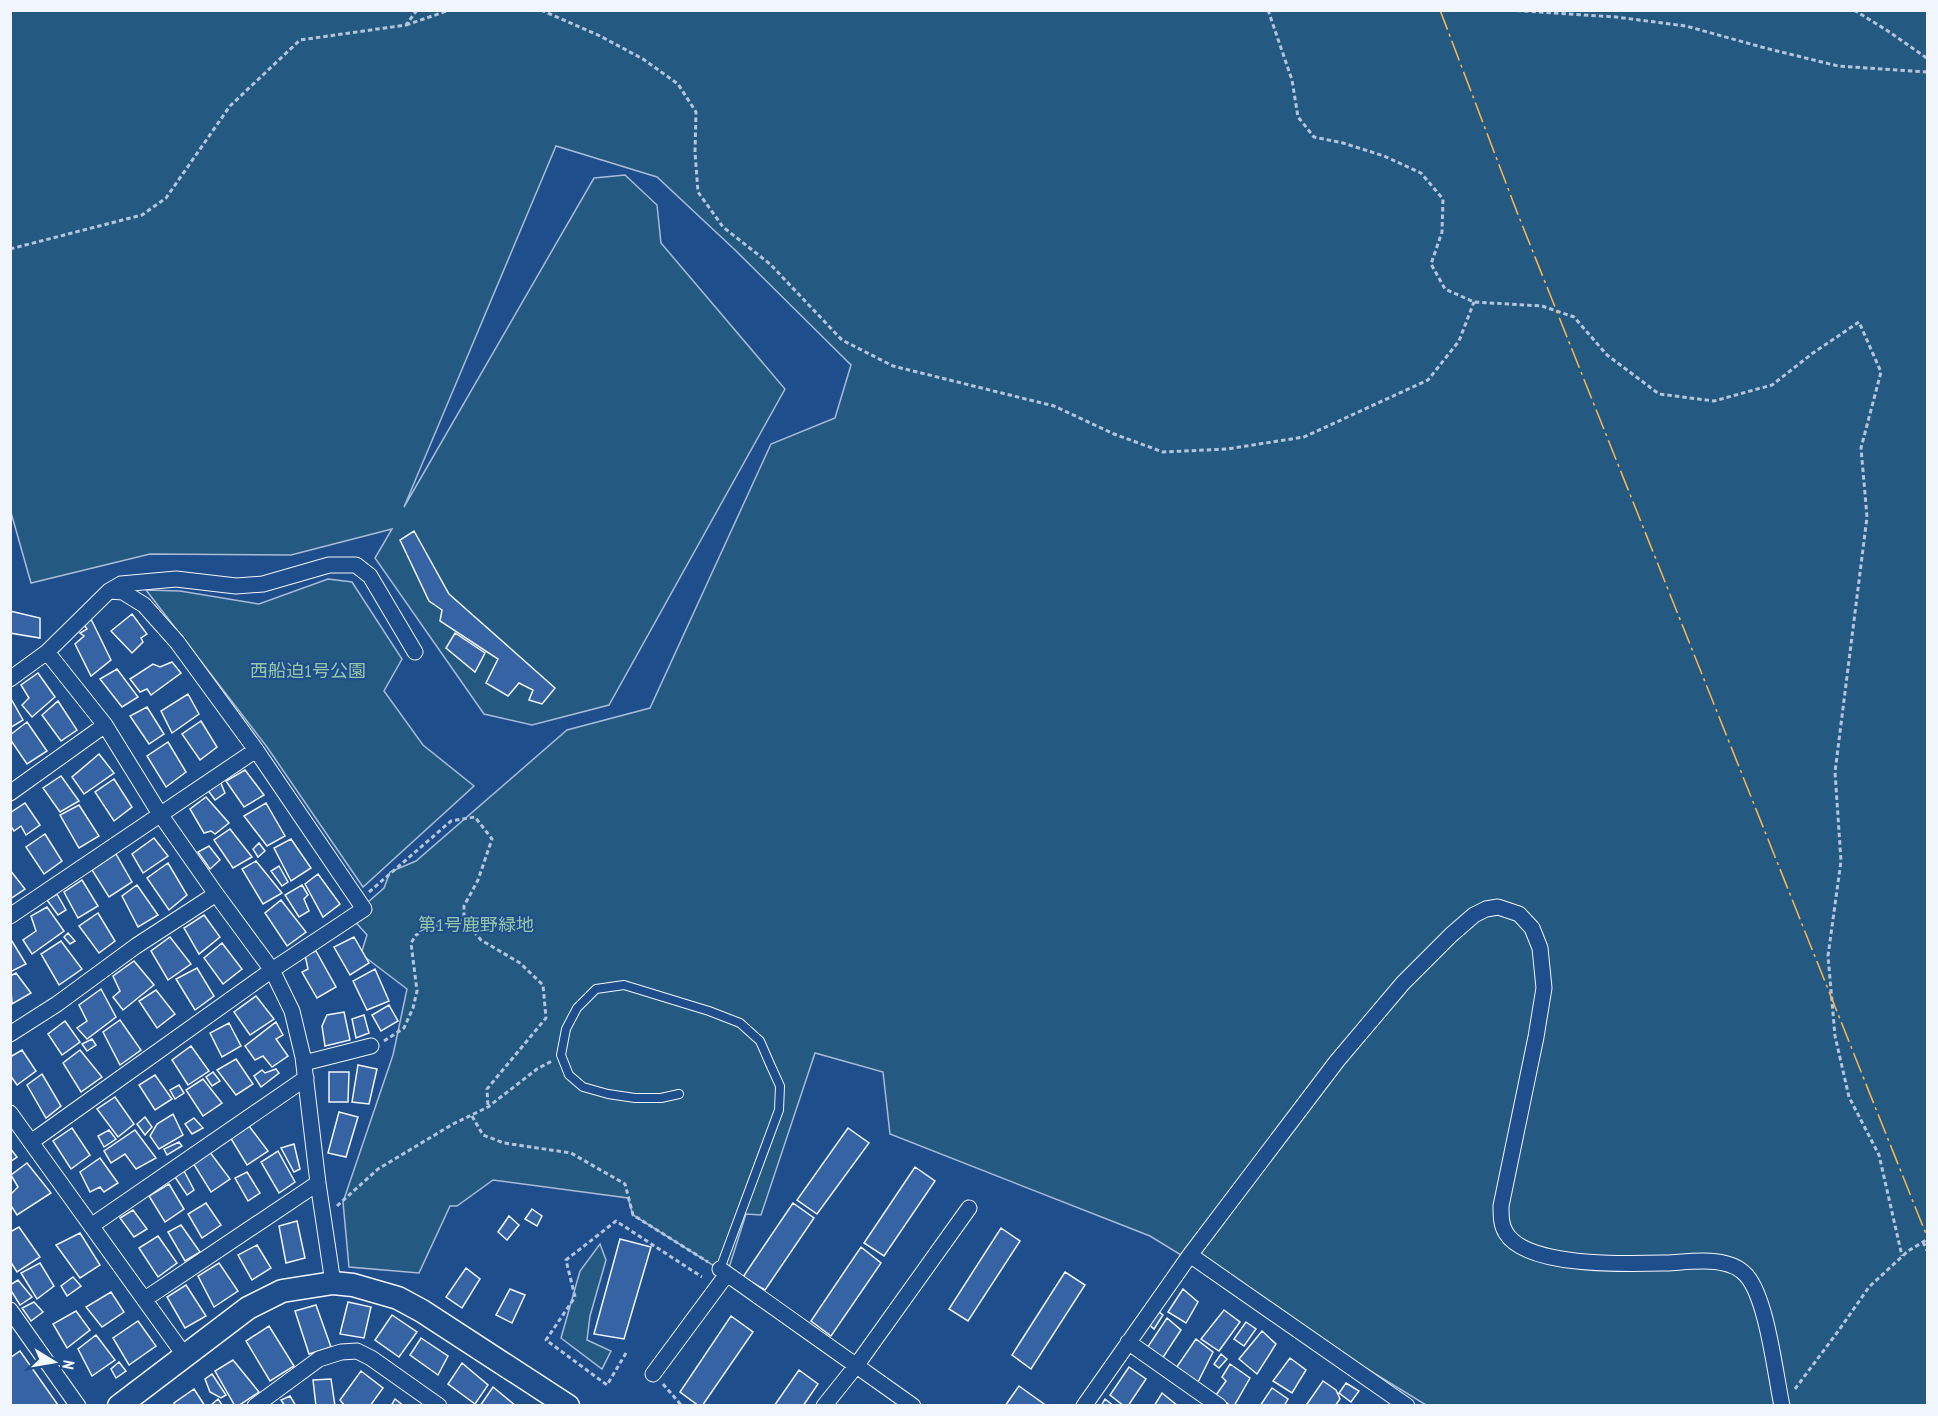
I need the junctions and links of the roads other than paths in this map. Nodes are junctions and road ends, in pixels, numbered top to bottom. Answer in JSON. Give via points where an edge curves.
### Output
{"nodes":[{"id":1,"x":109,"y":591,"type":"junction"},
{"id":2,"x":47,"y":652,"type":"junction"},
{"id":3,"x":415,"y":652,"type":"dead end"},
{"id":4,"x":10,"y":679,"type":"edge"},
{"id":5,"x":105,"y":725,"type":"junction"},
{"id":6,"x":256,"y":750,"type":"junction"},
{"id":7,"x":10,"y":794,"type":"edge"},
{"id":8,"x":160,"y":814,"type":"junction"},
{"id":9,"x":216,"y":894,"type":"junction"},
{"id":10,"x":10,"y":916,"type":"edge"},
{"id":11,"x":272,"y":970,"type":"junction"},
{"id":12,"x":10,"y":1034,"type":"edge"},
{"id":13,"x":371,"y":1046,"type":"road end"},
{"id":14,"x":305,"y":1071,"type":"junction"},
{"id":15,"x":679,"y":1094,"type":"dead end"},
{"id":16,"x":10,"y":1113,"type":"edge"},
{"id":17,"x":31,"y":1142,"type":"junction"},
{"id":18,"x":318,"y":1183,"type":"junction"},
{"id":19,"x":969,"y":1208,"type":"dead end"},
{"id":20,"x":91,"y":1226,"type":"junction"},
{"id":21,"x":1190,"y":1255,"type":"junction"},
{"id":22,"x":724,"y":1272,"type":"junction"},
{"id":23,"x":333,"y":1283,"type":"junction"},
{"id":24,"x":145,"y":1299,"type":"junction"},
{"id":25,"x":10,"y":1310,"type":"edge"},
{"id":26,"x":1128,"y":1342,"type":"junction"},
{"id":27,"x":185,"y":1356,"type":"junction"},
{"id":28,"x":856,"y":1366,"type":"junction"},
{"id":29,"x":653,"y":1374,"type":"road end"},
{"id":30,"x":1786,"y":1401,"type":"edge"},
{"id":31,"x":78,"y":1406,"type":"edge"},
{"id":32,"x":119,"y":1406,"type":"edge"},
{"id":33,"x":255,"y":1406,"type":"edge"},
{"id":34,"x":439,"y":1406,"type":"edge"},
{"id":35,"x":568,"y":1406,"type":"edge"},
{"id":36,"x":824,"y":1406,"type":"edge"},
{"id":37,"x":913,"y":1406,"type":"edge"},
{"id":38,"x":1084,"y":1406,"type":"edge"},
{"id":39,"x":1220,"y":1406,"type":"edge"},
{"id":40,"x":1407,"y":1406,"type":"edge"}],
"edges":[{"from":1,"to":2,"type":"street"},
{"from":1,"to":3,"type":"street","via":[[121,584],[176,579],[236,586],[263,584],[329,565],[356,565],[370,576]]},
{"from":1,"to":6,"type":"street","via":[[123,592],[157,618]]},
{"from":2,"to":4,"type":"street"},
{"from":2,"to":5,"type":"street"},
{"from":5,"to":7,"type":"street"},
{"from":5,"to":8,"type":"street"},
{"from":6,"to":8,"type":"street"},
{"from":6,"to":11,"type":"street","via":[[364,909]]},
{"from":8,"to":9,"type":"street"},
{"from":8,"to":10,"type":"street"},
{"from":9,"to":11,"type":"street"},
{"from":9,"to":12,"type":"street"},
{"from":11,"to":14,"type":"street","via":[[292,1011]]},
{"from":11,"to":17,"type":"street"},
{"from":13,"to":14,"type":"street"},
{"from":14,"to":18,"type":"street"},
{"from":14,"to":20,"type":"street"},
{"from":15,"to":22,"type":"lane","via":[[661,1098],[608,1094],[583,1087],[569,1075],[561,1055],[566,1029],[577,1008],[596,989],[624,985],[710,1011],[740,1023],[760,1041],[780,1086],[779,1110]]},
{"from":16,"to":17,"type":"street"},
{"from":17,"to":20,"type":"street"},
{"from":18,"to":23,"type":"street"},
{"from":18,"to":24,"type":"street"},
{"from":19,"to":28,"type":"street"},
{"from":20,"to":24,"type":"street"},
{"from":21,"to":26,"type":"street"},
{"from":21,"to":30,"type":"street","via":[[1337,1061],[1403,983],[1474,915],[1498,907],[1519,914],[1532,928],[1540,948],[1544,988],[1501,1206],[1504,1231],[1520,1246],[1552,1258],[1640,1264],[1704,1262],[1737,1267],[1761,1301]]},
{"from":21,"to":40,"type":"street"},
{"from":22,"to":28,"type":"street"},
{"from":22,"to":29,"type":"street"},
{"from":23,"to":27,"type":"street","via":[[282,1292],[266,1299]]},
{"from":23,"to":35,"type":"street","via":[[398,1298],[423,1311]]},
{"from":24,"to":27,"type":"street"},
{"from":25,"to":31,"type":"street"},
{"from":26,"to":38,"type":"street"},
{"from":26,"to":39,"type":"street"},
{"from":27,"to":32,"type":"street"},
{"from":28,"to":36,"type":"street"},
{"from":28,"to":37,"type":"street"},
{"from":33,"to":34,"type":"street","via":[[319,1359],[357,1351]]}]}
